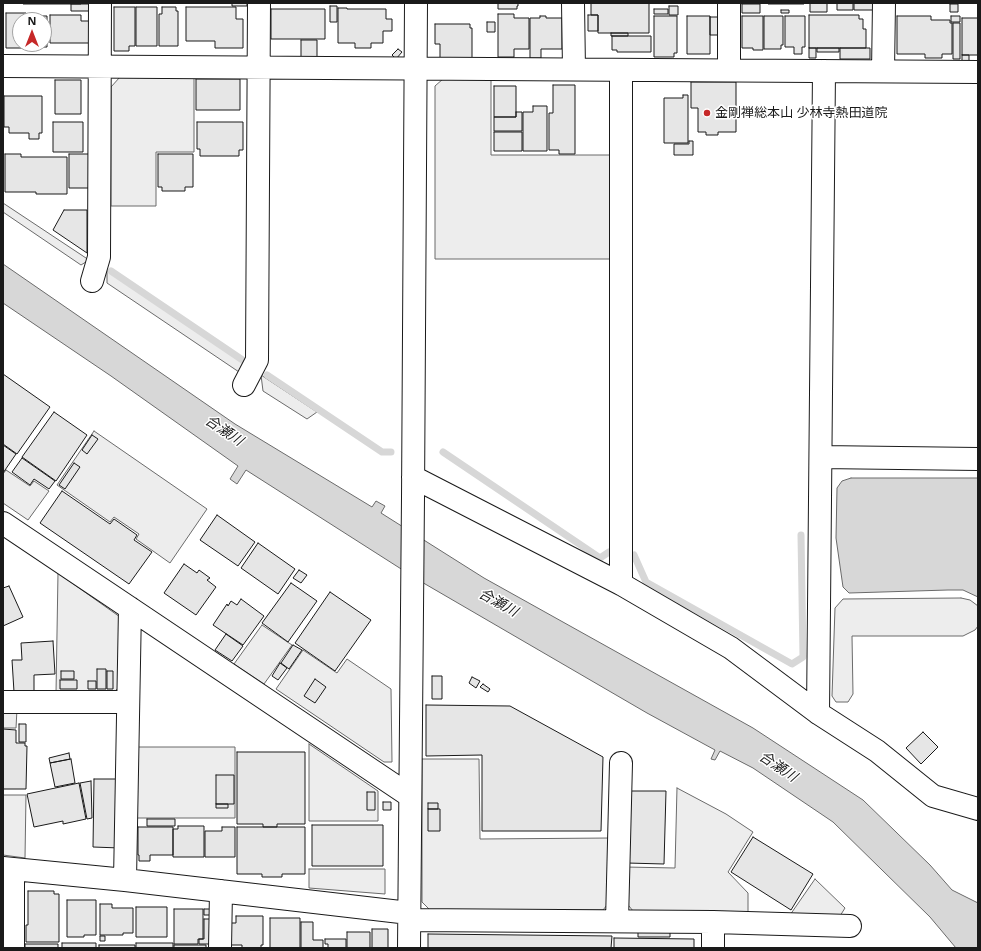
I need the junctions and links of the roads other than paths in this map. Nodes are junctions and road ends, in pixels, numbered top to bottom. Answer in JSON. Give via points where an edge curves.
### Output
{"nodes":[{"id":1,"x":100,"y":3,"type":"edge"},
{"id":2,"x":259,"y":3,"type":"edge"},
{"id":3,"x":416,"y":3,"type":"edge"},
{"id":4,"x":573,"y":3,"type":"edge"},
{"id":5,"x":729,"y":3,"type":"edge"},
{"id":6,"x":884,"y":3,"type":"edge"},
{"id":7,"x":3,"y":66,"type":"edge"},
{"id":8,"x":100,"y":67,"type":"junction"},
{"id":9,"x":258,"y":68,"type":"junction"},
{"id":10,"x":416,"y":69,"type":"junction"},
{"id":11,"x":574,"y":69,"type":"junction"},
{"id":12,"x":621,"y":70,"type":"junction"},
{"id":13,"x":729,"y":70,"type":"junction"},
{"id":14,"x":824,"y":71,"type":"junction"},
{"id":15,"x":883,"y":71,"type":"junction"},
{"id":16,"x":978,"y":72,"type":"edge"},
{"id":17,"x":92,"y":281,"type":"dead end"},
{"id":18,"x":244,"y":385,"type":"dead end"},
{"id":19,"x":821,"y":457,"type":"junction"},
{"id":20,"x":978,"y":458,"type":"edge"},
{"id":21,"x":414,"y":487,"type":"junction"},
{"id":22,"x":4,"y":525,"type":"edge"},
{"id":23,"x":621,"y":584,"type":"junction"},
{"id":24,"x":130,"y":608,"type":"junction"},
{"id":25,"x":3,"y":702,"type":"edge"},
{"id":26,"x":128,"y":702,"type":"junction"},
{"id":27,"x":818,"y":713,"type":"junction"},
{"id":28,"x":621,"y":764,"type":"dead end"},
{"id":29,"x":410,"y":796,"type":"junction"},
{"id":30,"x":978,"y":810,"type":"edge"},
{"id":31,"x":8,"y":869,"type":"edge"},
{"id":32,"x":125,"y":880,"type":"junction"},
{"id":33,"x":221,"y":892,"type":"junction"},
{"id":34,"x":409,"y":917,"type":"junction"},
{"id":35,"x":617,"y":921,"type":"junction"},
{"id":36,"x":714,"y":922,"type":"junction"},
{"id":37,"x":850,"y":926,"type":"dead end"},
{"id":38,"x":13,"y":948,"type":"edge"},
{"id":39,"x":220,"y":948,"type":"edge"},
{"id":40,"x":409,"y":948,"type":"edge"},
{"id":41,"x":713,"y":948,"type":"edge"}],
"edges":[{"from":1,"to":8,"type":"street"},
{"from":2,"to":9,"type":"street"},
{"from":3,"to":10,"type":"street"},
{"from":4,"to":11,"type":"street"},
{"from":5,"to":13,"type":"street"},
{"from":6,"to":15,"type":"street"},
{"from":7,"to":8,"type":"street"},
{"from":8,"to":9,"type":"street"},
{"from":8,"to":17,"type":"street","via":[[99,257]]},
{"from":9,"to":10,"type":"street"},
{"from":9,"to":18,"type":"street","via":[[257,360]]},
{"from":10,"to":11,"type":"street"},
{"from":10,"to":21,"type":"street"},
{"from":11,"to":12,"type":"street"},
{"from":12,"to":13,"type":"street"},
{"from":12,"to":23,"type":"street"},
{"from":13,"to":14,"type":"street"},
{"from":14,"to":15,"type":"street"},
{"from":14,"to":19,"type":"street"},
{"from":15,"to":16,"type":"street"},
{"from":19,"to":20,"type":"street"},
{"from":19,"to":27,"type":"street"},
{"from":21,"to":23,"type":"street"},
{"from":21,"to":29,"type":"street"},
{"from":22,"to":24,"type":"street"},
{"from":23,"to":27,"type":"street","via":[[732,648]]},
{"from":24,"to":26,"type":"street"},
{"from":24,"to":29,"type":"street"},
{"from":25,"to":26,"type":"street"},
{"from":26,"to":32,"type":"street"},
{"from":27,"to":30,"type":"street","via":[[877,752],[933,796]]},
{"from":28,"to":35,"type":"street"},
{"from":29,"to":34,"type":"street"},
{"from":31,"to":32,"type":"street"},
{"from":31,"to":38,"type":"street"},
{"from":32,"to":33,"type":"street"},
{"from":33,"to":34,"type":"street"},
{"from":33,"to":39,"type":"street"},
{"from":34,"to":35,"type":"street"},
{"from":34,"to":40,"type":"street"},
{"from":35,"to":36,"type":"street"},
{"from":36,"to":37,"type":"street"},
{"from":36,"to":41,"type":"street"}]}
